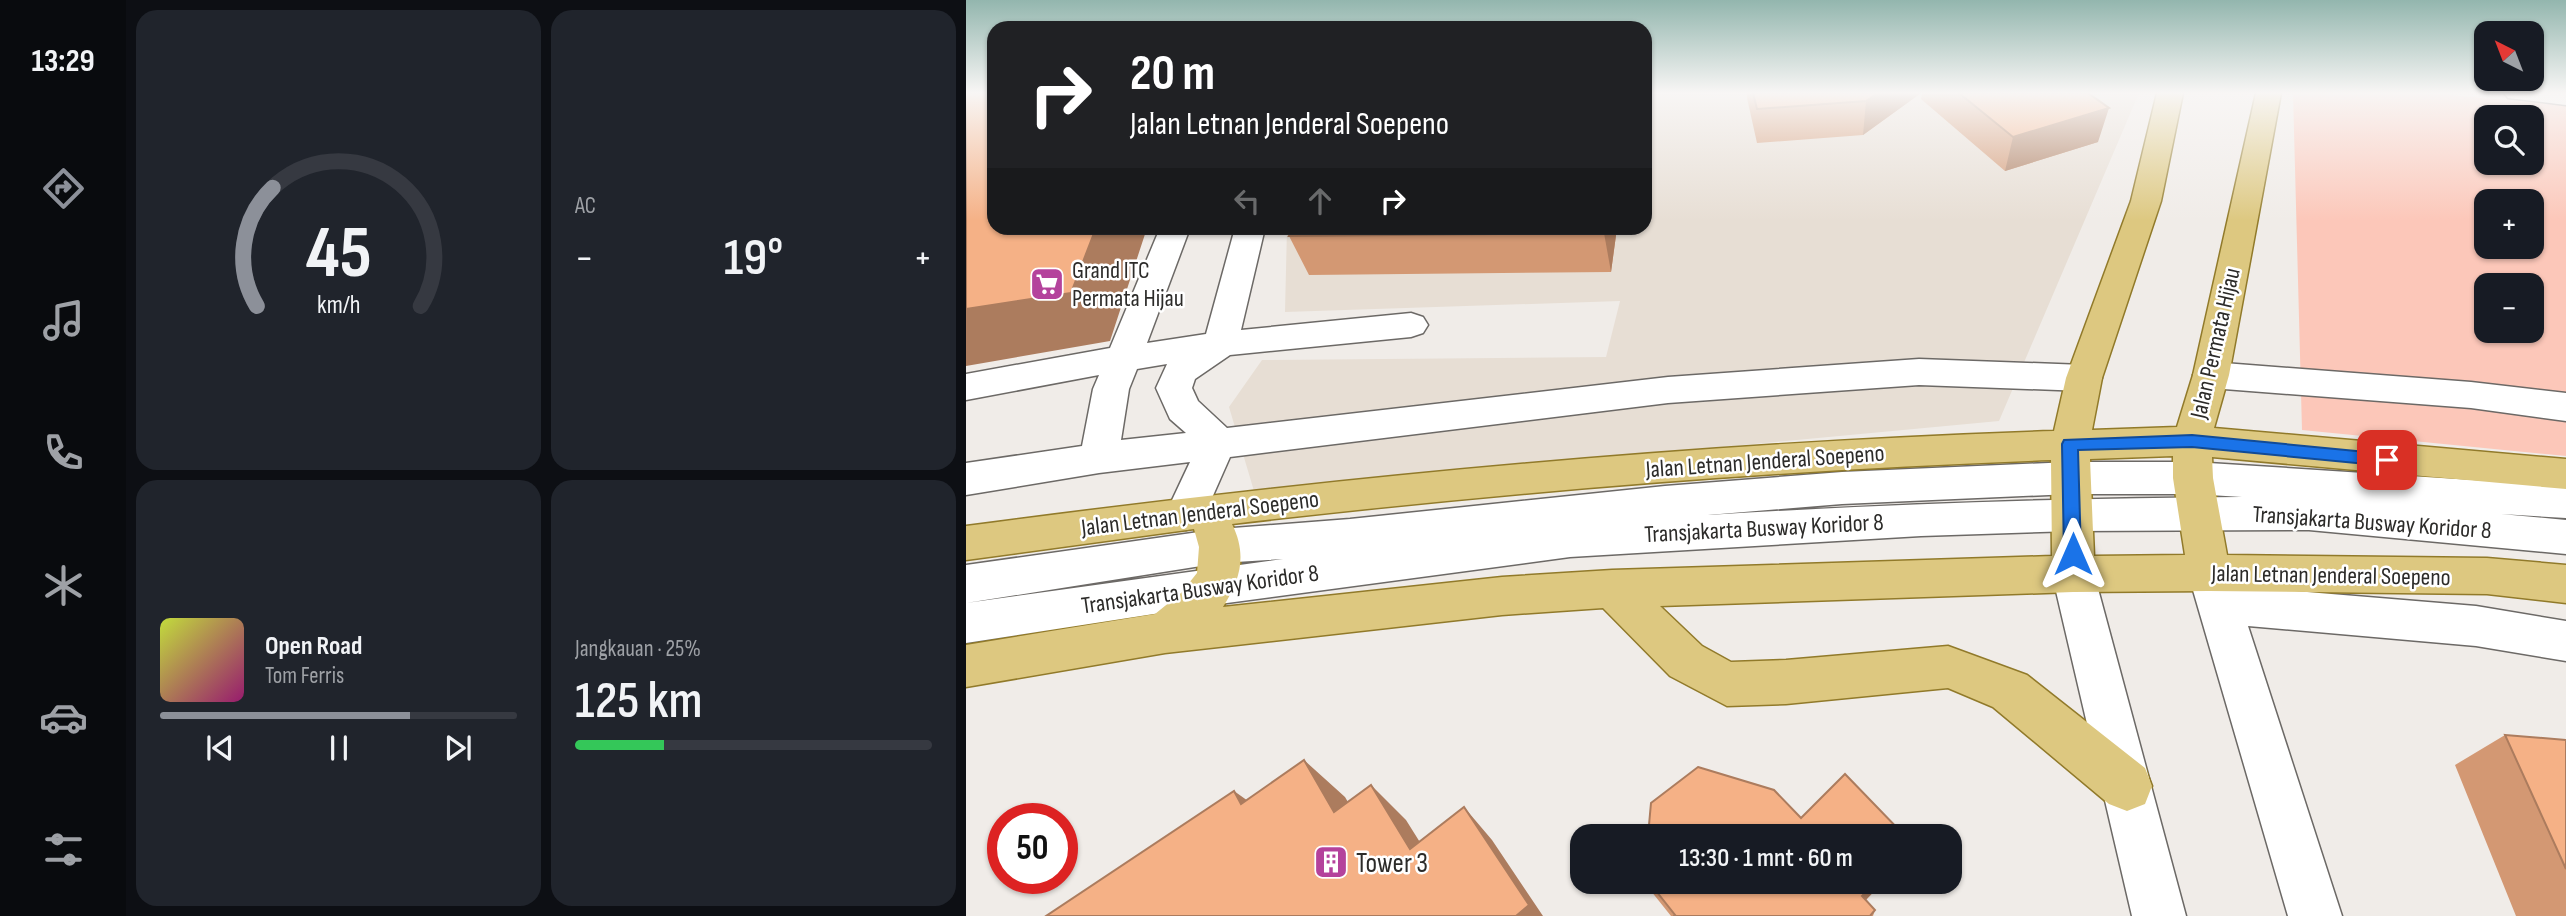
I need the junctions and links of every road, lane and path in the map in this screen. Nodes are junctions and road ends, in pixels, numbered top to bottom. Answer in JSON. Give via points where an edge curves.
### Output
{"nodes":[{"id":1,"x":2161,"y":136,"type":"edge"},
{"id":2,"x":2260,"y":136,"type":"edge"},
{"id":3,"x":1172,"y":235,"type":"edge"},
{"id":4,"x":1248,"y":235,"type":"edge"},
{"id":5,"x":1411,"y":325,"type":"dead end"},
{"id":6,"x":1220,"y":344,"type":"junction"},
{"id":7,"x":1125,"y":358,"type":"junction"},
{"id":8,"x":2211,"y":375,"type":"junction"},
{"id":9,"x":2084,"y":378,"type":"junction"},
{"id":10,"x":966,"y":387,"type":"edge"},
{"id":11,"x":2566,"y":407,"type":"edge"},
{"id":12,"x":1217,"y":444,"type":"junction"},
{"id":13,"x":1099,"y":458,"type":"junction"},
{"id":14,"x":2566,"y":474,"type":"edge"},
{"id":15,"x":2195,"y":477,"type":"junction"},
{"id":16,"x":966,"y":479,"type":"edge"},
{"id":17,"x":2071,"y":479,"type":"junction"},
{"id":18,"x":2566,"y":502,"type":"edge"},
{"id":19,"x":2566,"y":537,"type":"edge"},
{"id":20,"x":1206,"y":539,"type":"junction"},
{"id":21,"x":966,"y":544,"type":"edge"},
{"id":22,"x":2073,"y":575,"type":"junction"},
{"id":23,"x":966,"y":584,"type":"edge"},
{"id":24,"x":2566,"y":584,"type":"edge"},
{"id":25,"x":1612,"y":589,"type":"junction"},
{"id":26,"x":2214,"y":589,"type":"junction"},
{"id":27,"x":966,"y":623,"type":"edge"},
{"id":28,"x":1165,"y":633,"type":"junction"},
{"id":29,"x":2566,"y":641,"type":"edge"},
{"id":30,"x":966,"y":666,"type":"edge"},
{"id":31,"x":2127,"y":786,"type":"junction"},
{"id":32,"x":2159,"y":916,"type":"edge"},
{"id":33,"x":2315,"y":916,"type":"edge"}],
"edges":[{"from":1,"to":9,"type":"main road","via":[[2146,201]]},
{"from":2,"to":8,"type":"main road","name":"Jalan Permata Hijau"},
{"from":3,"to":7,"type":"street"},
{"from":4,"to":6,"type":"street"},
{"from":5,"to":6,"type":"street"},
{"from":6,"to":7,"type":"street"},
{"from":6,"to":12,"type":"street","via":[[1180,372],[1174,388],[1183,409]]},
{"from":7,"to":10,"type":"street"},
{"from":7,"to":13,"type":"street","via":[[1108,403]]},
{"from":8,"to":11,"type":"street"},
{"from":8,"to":15,"type":"main road","name":"Jalan Permata Hijau"},
{"from":9,"to":12,"type":"street","via":[[1919,372],[1668,390]]},
{"from":9,"to":17,"type":"main road"},
{"from":12,"to":13,"type":"street"},
{"from":12,"to":20,"type":"street"},
{"from":13,"to":16,"type":"street"},
{"from":14,"to":15,"type":"main road"},
{"from":15,"to":17,"type":"street","name":"Transjakarta Busway Koridor 8"},
{"from":15,"to":17,"type":"main road"},
{"from":15,"to":18,"type":"street","name":"Transjakarta Busway Koridor 8"},
{"from":15,"to":19,"type":"street","name":"Transjakarta Busway Koridor 8","via":[[2309,513]]},
{"from":15,"to":26,"type":"main road","name":"Jalan Permata Hijau"},
{"from":17,"to":20,"type":"street","name":"Transjakarta Busway Koridor 8","via":[[1828,489],[1350,536]]},
{"from":17,"to":22,"type":"main road"},
{"from":20,"to":21,"type":"main road","name":"Jalan Letnan Jenderal Soepeno"},
{"from":20,"to":23,"type":"street","name":"Transjakarta Busway Koridor 8"},
{"from":20,"to":27,"type":"street","name":"Transjakarta Busway Koridor 8"},
{"from":20,"to":28,"type":"main road","via":[[1195,611]]},
{"from":22,"to":25,"type":"main road","name":"Jalan Letnan Jenderal Soepeno"},
{"from":22,"to":26,"type":"main road","name":"Jalan Letnan Jenderal Soepeno"},
{"from":22,"to":31,"type":"street"},
{"from":24,"to":26,"type":"main road","name":"Jalan Letnan Jenderal Soepeno","via":[[2487,576]]},
{"from":25,"to":28,"type":"main road","name":"Jalan Letnan Jenderal Soepeno","via":[[1502,596]]},
{"from":25,"to":31,"type":"main road","via":[[1686,661],[1727,684],[1948,667],[2010,691]]},
{"from":26,"to":29,"type":"street"},
{"from":26,"to":33,"type":"street","name":"Jalan Permata Hijau"},
{"from":28,"to":30,"type":"main road","name":"Jalan Letnan Jenderal Soepeno"},
{"from":31,"to":32,"type":"street"}]}
